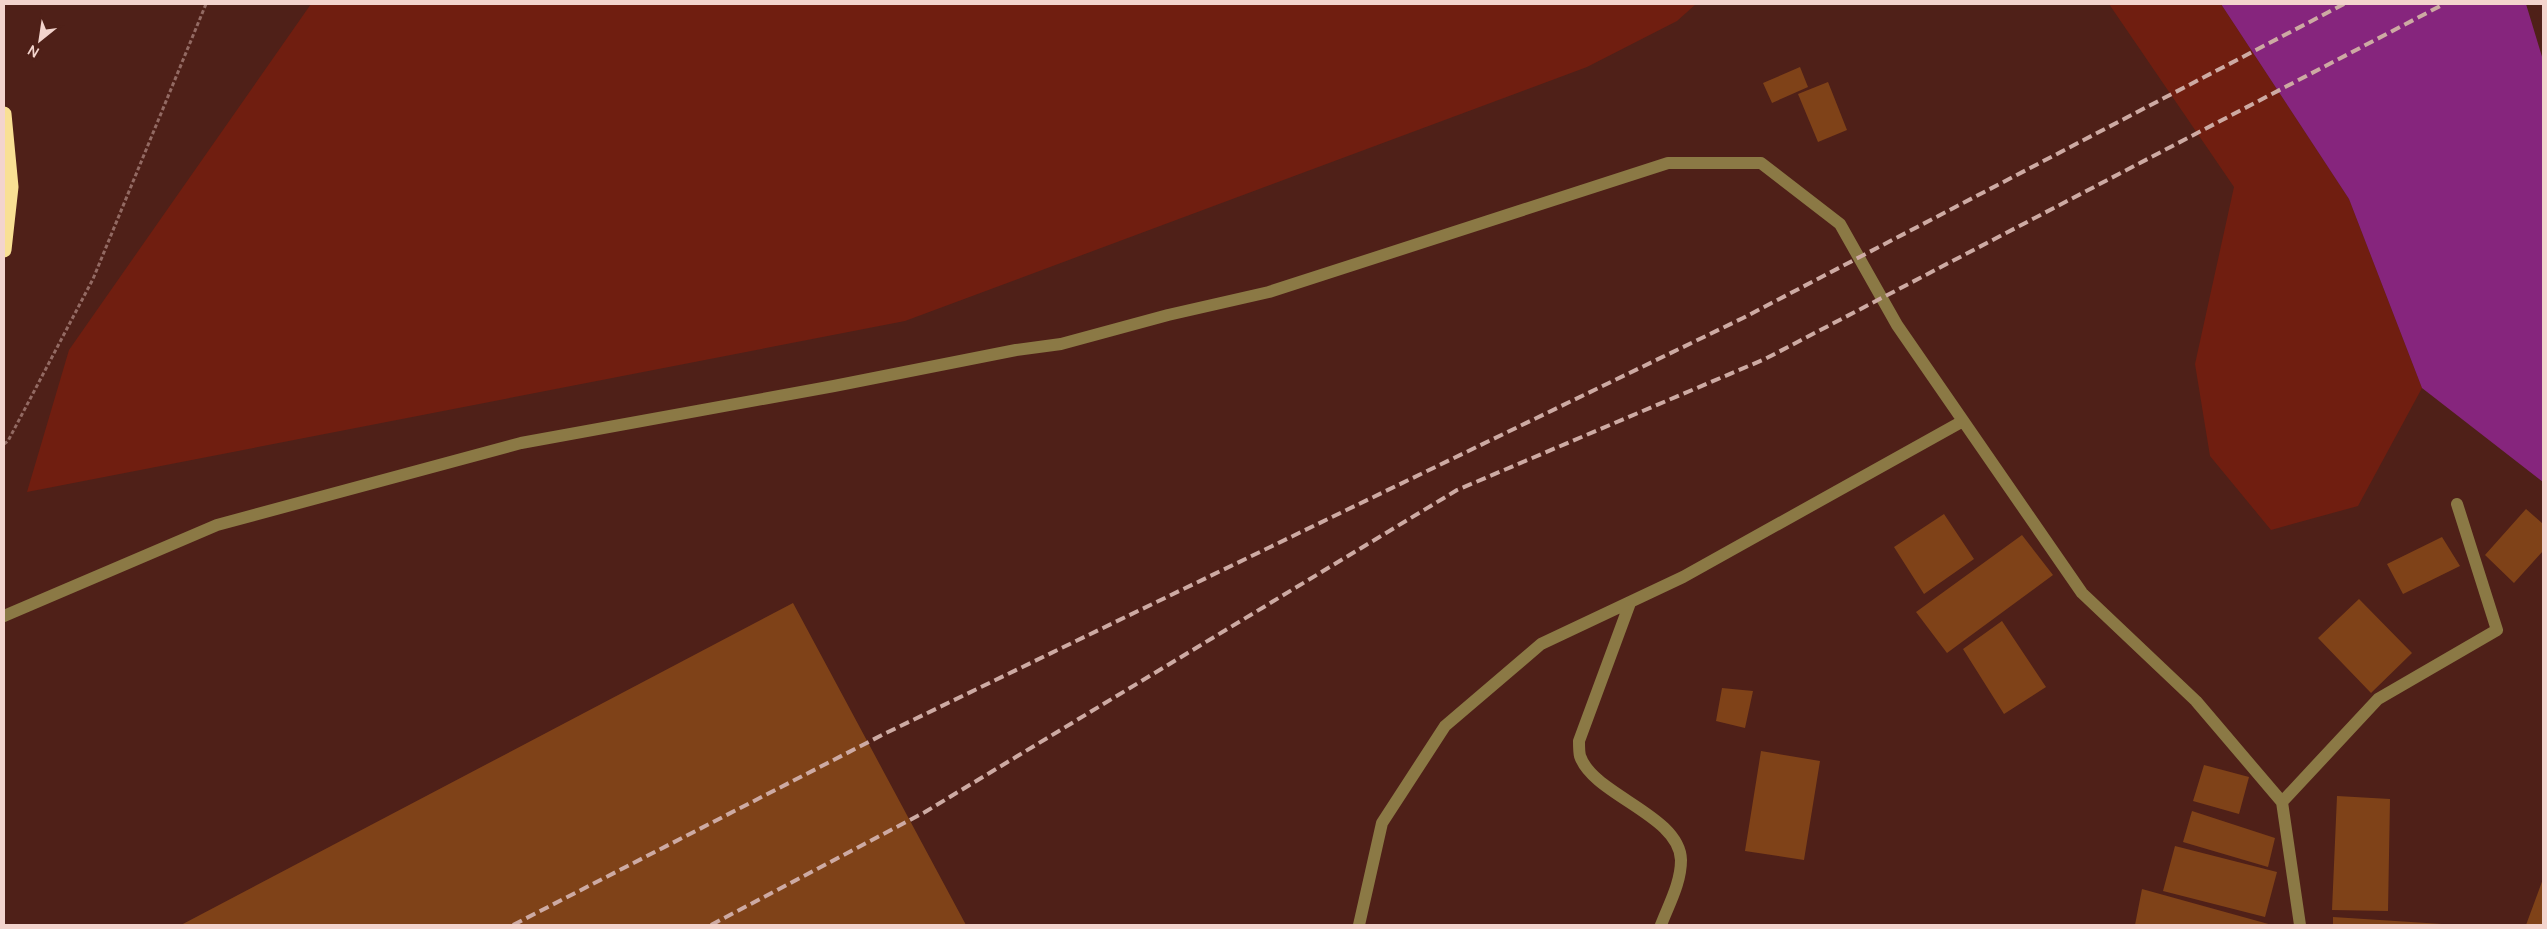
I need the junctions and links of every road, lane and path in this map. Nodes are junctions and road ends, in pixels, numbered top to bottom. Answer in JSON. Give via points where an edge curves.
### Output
{"nodes":[{"id":1,"x":206,"y":4,"type":"edge"},
{"id":2,"x":4,"y":114,"type":"edge"},
{"id":3,"x":4,"y":250,"type":"edge"},
{"id":4,"x":1963,"y":421,"type":"junction"},
{"id":5,"x":4,"y":444,"type":"edge"},
{"id":6,"x":2457,"y":504,"type":"dead end"},
{"id":7,"x":1630,"y":602,"type":"junction"},
{"id":8,"x":4,"y":616,"type":"edge"},
{"id":9,"x":2282,"y":802,"type":"junction"},
{"id":10,"x":1359,"y":925,"type":"edge"},
{"id":11,"x":1661,"y":925,"type":"edge"},
{"id":12,"x":2300,"y":925,"type":"edge"}],
"edges":[{"from":1,"to":5,"type":"path","via":[[93,279]]},
{"from":2,"to":3,"type":"highway","via":[[11,187]]},
{"from":4,"to":7,"type":"street","via":[[1682,577]]},
{"from":4,"to":8,"type":"street","via":[[1897,325],[1840,224],[1761,163],[1668,163],[1269,292],[1062,344],[521,443],[227,522]]},
{"from":4,"to":9,"type":"street","via":[[2082,593],[2196,701]]},
{"from":6,"to":9,"type":"street","via":[[2496,630],[2378,699]]},
{"from":7,"to":10,"type":"street","via":[[1541,644],[1445,726],[1382,823]]},
{"from":7,"to":11,"type":"street","via":[[1579,741],[1580,756],[1594,775],[1674,838],[1681,858],[1680,878]]},
{"from":9,"to":12,"type":"street"}]}
